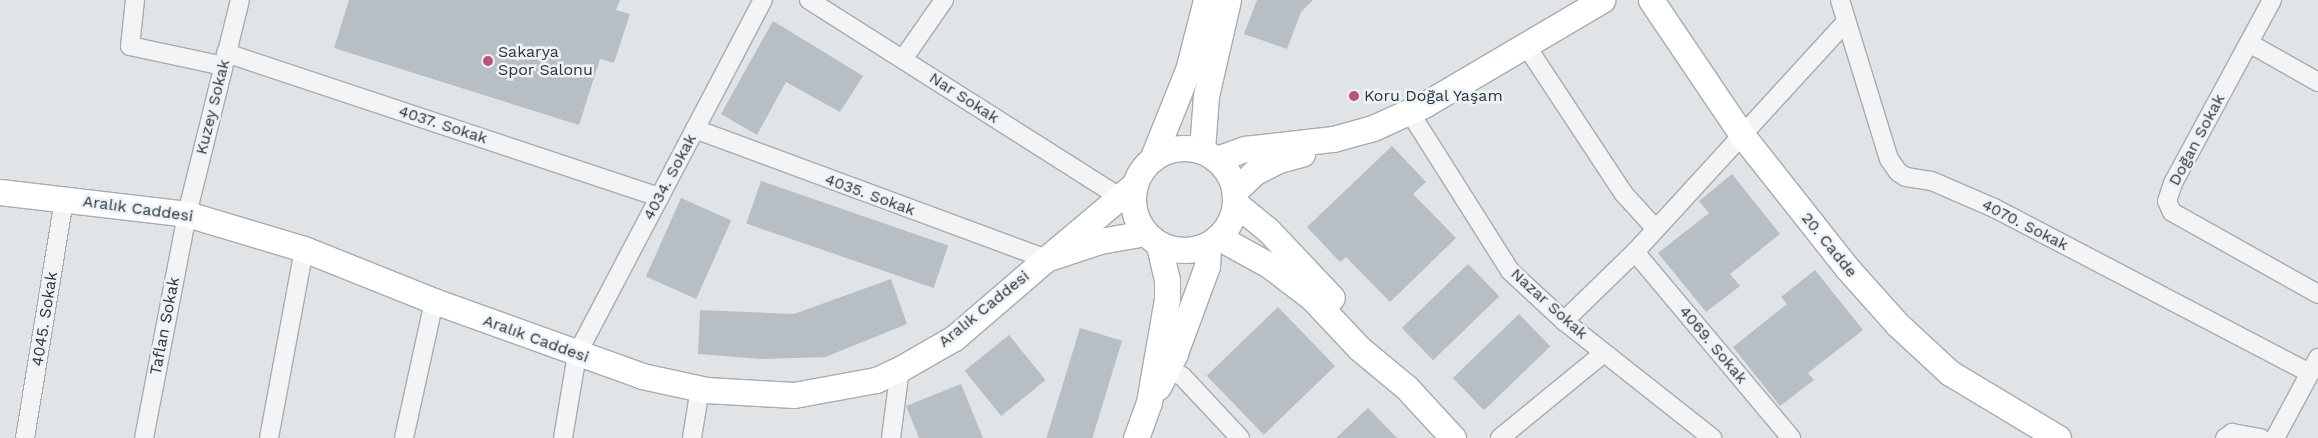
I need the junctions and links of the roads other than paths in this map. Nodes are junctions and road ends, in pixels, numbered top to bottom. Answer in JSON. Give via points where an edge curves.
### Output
{"nodes":[{"id":1,"x":135,"y":0,"type":"edge"},
{"id":2,"x":240,"y":0,"type":"edge"},
{"id":3,"x":763,"y":0,"type":"edge"},
{"id":4,"x":808,"y":0,"type":"edge"},
{"id":5,"x":944,"y":0,"type":"edge"},
{"id":6,"x":1206,"y":0,"type":"edge"},
{"id":7,"x":1228,"y":0,"type":"edge"},
{"id":8,"x":1602,"y":0,"type":"edge"},
{"id":9,"x":1651,"y":0,"type":"edge"},
{"id":10,"x":1840,"y":0,"type":"edge"},
{"id":11,"x":2272,"y":0,"type":"edge"},
{"id":12,"x":1845,"y":23,"type":"junction"},
{"id":13,"x":2249,"y":43,"type":"junction"},
{"id":14,"x":1525,"y":44,"type":"junction"},
{"id":15,"x":903,"y":59,"type":"junction"},
{"id":16,"x":225,"y":60,"type":"junction"},
{"id":17,"x":2318,"y":82,"type":"edge"},
{"id":18,"x":1409,"y":111,"type":"junction"},
{"id":19,"x":695,"y":129,"type":"junction"},
{"id":20,"x":1742,"y":135,"type":"junction"},
{"id":21,"x":1333,"y":139,"type":"junction"},
{"id":22,"x":1209,"y":154,"type":"junction"},
{"id":23,"x":1153,"y":157,"type":"junction"},
{"id":24,"x":1127,"y":191,"type":"junction"},
{"id":25,"x":0,"y":192,"type":"edge"},
{"id":26,"x":660,"y":197,"type":"junction"},
{"id":27,"x":1235,"y":197,"type":"junction"},
{"id":28,"x":64,"y":199,"type":"junction"},
{"id":29,"x":187,"y":214,"type":"junction"},
{"id":30,"x":1656,"y":229,"type":"junction"},
{"id":31,"x":1152,"y":238,"type":"junction"},
{"id":32,"x":1213,"y":241,"type":"junction"},
{"id":33,"x":304,"y":249,"type":"junction"},
{"id":34,"x":1635,"y":252,"type":"junction"},
{"id":35,"x":1046,"y":259,"type":"junction"},
{"id":36,"x":2318,"y":294,"type":"edge"},
{"id":37,"x":434,"y":301,"type":"junction"},
{"id":38,"x":1564,"y":321,"type":"junction"},
{"id":39,"x":1604,"y":353,"type":"junction"},
{"id":40,"x":577,"y":354,"type":"junction"},
{"id":41,"x":2314,"y":366,"type":"edge"},
{"id":42,"x":900,"y":369,"type":"junction"},
{"id":43,"x":1167,"y":371,"type":"junction"},
{"id":44,"x":700,"y":388,"type":"junction"},
{"id":45,"x":1407,"y":388,"type":"junction"},
{"id":46,"x":1149,"y":402,"type":"junction"},
{"id":47,"x":2024,"y":431,"type":"edge"},
{"id":48,"x":25,"y":438,"type":"edge"},
{"id":49,"x":144,"y":438,"type":"edge"},
{"id":50,"x":269,"y":438,"type":"edge"},
{"id":51,"x":404,"y":438,"type":"edge"},
{"id":52,"x":563,"y":438,"type":"edge"},
{"id":53,"x":692,"y":438,"type":"edge"},
{"id":54,"x":891,"y":438,"type":"edge"},
{"id":55,"x":1136,"y":438,"type":"edge"},
{"id":56,"x":1240,"y":438,"type":"edge"},
{"id":57,"x":1453,"y":438,"type":"edge"},
{"id":58,"x":1500,"y":438,"type":"edge"},
{"id":59,"x":1712,"y":438,"type":"edge"},
{"id":60,"x":1791,"y":438,"type":"edge"},
{"id":61,"x":2058,"y":438,"type":"edge"},
{"id":62,"x":2225,"y":438,"type":"edge"},
{"id":63,"x":2262,"y":438,"type":"edge"},
{"id":64,"x":2275,"y":438,"type":"edge"}],
"edges":[{"from":1,"to":16,"type":"street","name":"4037. Sokak","via":[[130,46]]},
{"from":2,"to":16,"type":"street","name":"Kuzey Sokak"},
{"from":3,"to":19,"type":"street","name":"4034. Sokak"},
{"from":4,"to":15,"type":"street","name":"Nar Sokak"},
{"from":5,"to":15,"type":"street"},
{"from":6,"to":23,"type":"street","via":[[1186,78]]},
{"from":7,"to":22,"type":"street","via":[[1206,96]]},
{"from":8,"to":14,"type":"street"},
{"from":9,"to":20,"type":"street","name":"20. Cadde"},
{"from":10,"to":12,"type":"street","name":"4070. Sokak"},
{"from":11,"to":13,"type":"street","name":"Doğan Sokak"},
{"from":12,"to":20,"type":"street"},
{"from":12,"to":41,"type":"street","name":"4070. Sokak","via":[[1889,159],[1898,172],[1906,177],[1932,181],[1994,208]]},
{"from":13,"to":17,"type":"street"},
{"from":13,"to":36,"type":"street","name":"Doğan Sokak","via":[[2172,183],[2166,201],[2172,212]]},
{"from":14,"to":18,"type":"street"},
{"from":14,"to":30,"type":"street","via":[[1624,194]]},
{"from":15,"to":24,"type":"street","name":"Nar Sokak"},
{"from":16,"to":26,"type":"street","name":"4037. Sokak"},
{"from":16,"to":29,"type":"street","name":"Kuzey Sokak"},
{"from":18,"to":21,"type":"street","via":[[1373,128]]},
{"from":18,"to":38,"type":"street","name":"Nazar Sokak","via":[[1510,271]]},
{"from":19,"to":26,"type":"street","name":"4034. Sokak"},
{"from":19,"to":35,"type":"street","name":"4035. Sokak"},
{"from":20,"to":30,"type":"street"},
{"from":20,"to":47,"type":"street","name":"20. Cadde","via":[[1847,268],[1897,324],[1950,373]]},
{"from":21,"to":22,"type":"street"},
{"from":21,"to":27,"type":"street","via":[[1313,151],[1279,160],[1255,172]]},
{"from":22,"to":23,"type":"street","via":[[1185,147]]},
{"from":22,"to":27,"type":"street","via":[[1228,171]]},
{"from":23,"to":24,"type":"street"},
{"from":24,"to":31,"type":"street","via":[[1136,219]]},
{"from":24,"to":35,"type":"street","name":"Aralık Caddesi"},
{"from":25,"to":28,"type":"street","name":"Aralık Caddesi"},
{"from":26,"to":40,"type":"street","name":"4034. Sokak"},
{"from":27,"to":32,"type":"street","via":[[1231,220]]},
{"from":27,"to":45,"type":"street","via":[[1377,346]]},
{"from":28,"to":29,"type":"street","name":"Aralık Caddesi"},
{"from":28,"to":48,"type":"street","name":"4045. Sokak"},
{"from":29,"to":33,"type":"street","name":"Aralık Caddesi"},
{"from":29,"to":49,"type":"street","name":"Taflan Sokak"},
{"from":30,"to":34,"type":"street"},
{"from":31,"to":32,"type":"street","via":[[1175,250],[1192,250]]},
{"from":31,"to":35,"type":"street","via":[[1100,241]]},
{"from":31,"to":46,"type":"street","via":[[1166,280],[1167,299]]},
{"from":32,"to":43,"type":"street","via":[[1207,266]]},
{"from":32,"to":45,"type":"street","via":[[1269,265],[1312,298],[1359,348]]},
{"from":33,"to":37,"type":"street","name":"Aralık Caddesi"},
{"from":33,"to":50,"type":"street"},
{"from":34,"to":38,"type":"street"},
{"from":34,"to":60,"type":"street","name":"4069. Sokak"},
{"from":35,"to":42,"type":"street","name":"Aralık Caddesi","via":[[954,338]]},
{"from":37,"to":40,"type":"street","name":"Aralık Caddesi"},
{"from":37,"to":51,"type":"street"},
{"from":38,"to":39,"type":"street","name":"Nazar Sokak"},
{"from":39,"to":58,"type":"street"},
{"from":39,"to":59,"type":"street","name":"Nazar Sokak"},
{"from":40,"to":44,"type":"street","name":"Aralık Caddesi","via":[[642,376]]},
{"from":40,"to":52,"type":"street","name":"4034. Sokak"},
{"from":41,"to":64,"type":"street"},
{"from":42,"to":44,"type":"street","name":"Aralık Caddesi","via":[[876,380],[794,395]]},
{"from":42,"to":54,"type":"street"},
{"from":43,"to":46,"type":"street"},
{"from":43,"to":56,"type":"street","via":[[1182,376]]},
{"from":44,"to":53,"type":"street"},
{"from":45,"to":57,"type":"street"},
{"from":46,"to":55,"type":"street"},
{"from":47,"to":61,"type":"street","name":"20. Cadde"},
{"from":62,"to":63,"type":"street","via":[[2232,434]]}]}
